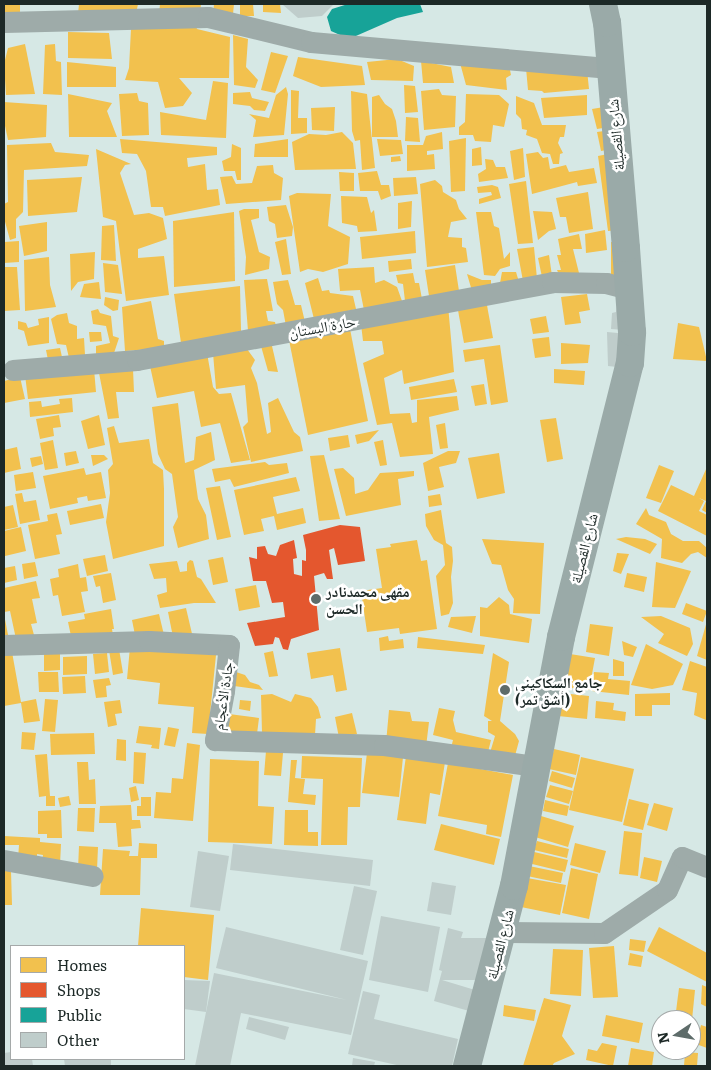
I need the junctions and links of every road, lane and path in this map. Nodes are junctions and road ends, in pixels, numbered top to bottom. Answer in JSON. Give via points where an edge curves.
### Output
{"nodes":[{"id":1,"x":607,"y":10,"type":"edge"},
{"id":2,"x":4,"y":22,"type":"edge"},
{"id":3,"x":610,"y":68,"type":"junction"},
{"id":4,"x":629,"y":289,"type":"junction"},
{"id":5,"x":13,"y":370,"type":"dead end"},
{"id":6,"x":4,"y":645,"type":"edge"},
{"id":7,"x":536,"y":766,"type":"junction"},
{"id":8,"x":4,"y":860,"type":"edge"},
{"id":9,"x":707,"y":867,"type":"edge"},
{"id":10,"x":92,"y":876,"type":"dead end"},
{"id":11,"x":504,"y":932,"type":"junction"},
{"id":12,"x":467,"y":1066,"type":"edge"}],
"edges":[{"from":1,"to":3,"type":"street","name":"شارع القصيلة"},
{"from":2,"to":3,"type":"street","via":[[208,17],[311,42]]},
{"from":3,"to":4,"type":"street","name":"شارع القصيلة"},
{"from":4,"to":5,"type":"street","name":"حارة البستان","via":[[606,283],[552,282],[137,360]]},
{"from":4,"to":7,"type":"street","name":"شارع القصيلة","via":[[630,363],[561,637]]},
{"from":6,"to":7,"type":"street","name":"جادة الأعجام","via":[[149,641],[229,645],[215,740],[384,745]]},
{"from":7,"to":11,"type":"street","name":"شارع القصيلة"},
{"from":8,"to":10,"type":"street"},
{"from":9,"to":11,"type":"street","via":[[682,857],[667,890],[604,933]]},
{"from":11,"to":12,"type":"street","name":"شارع القصيلة"}]}
